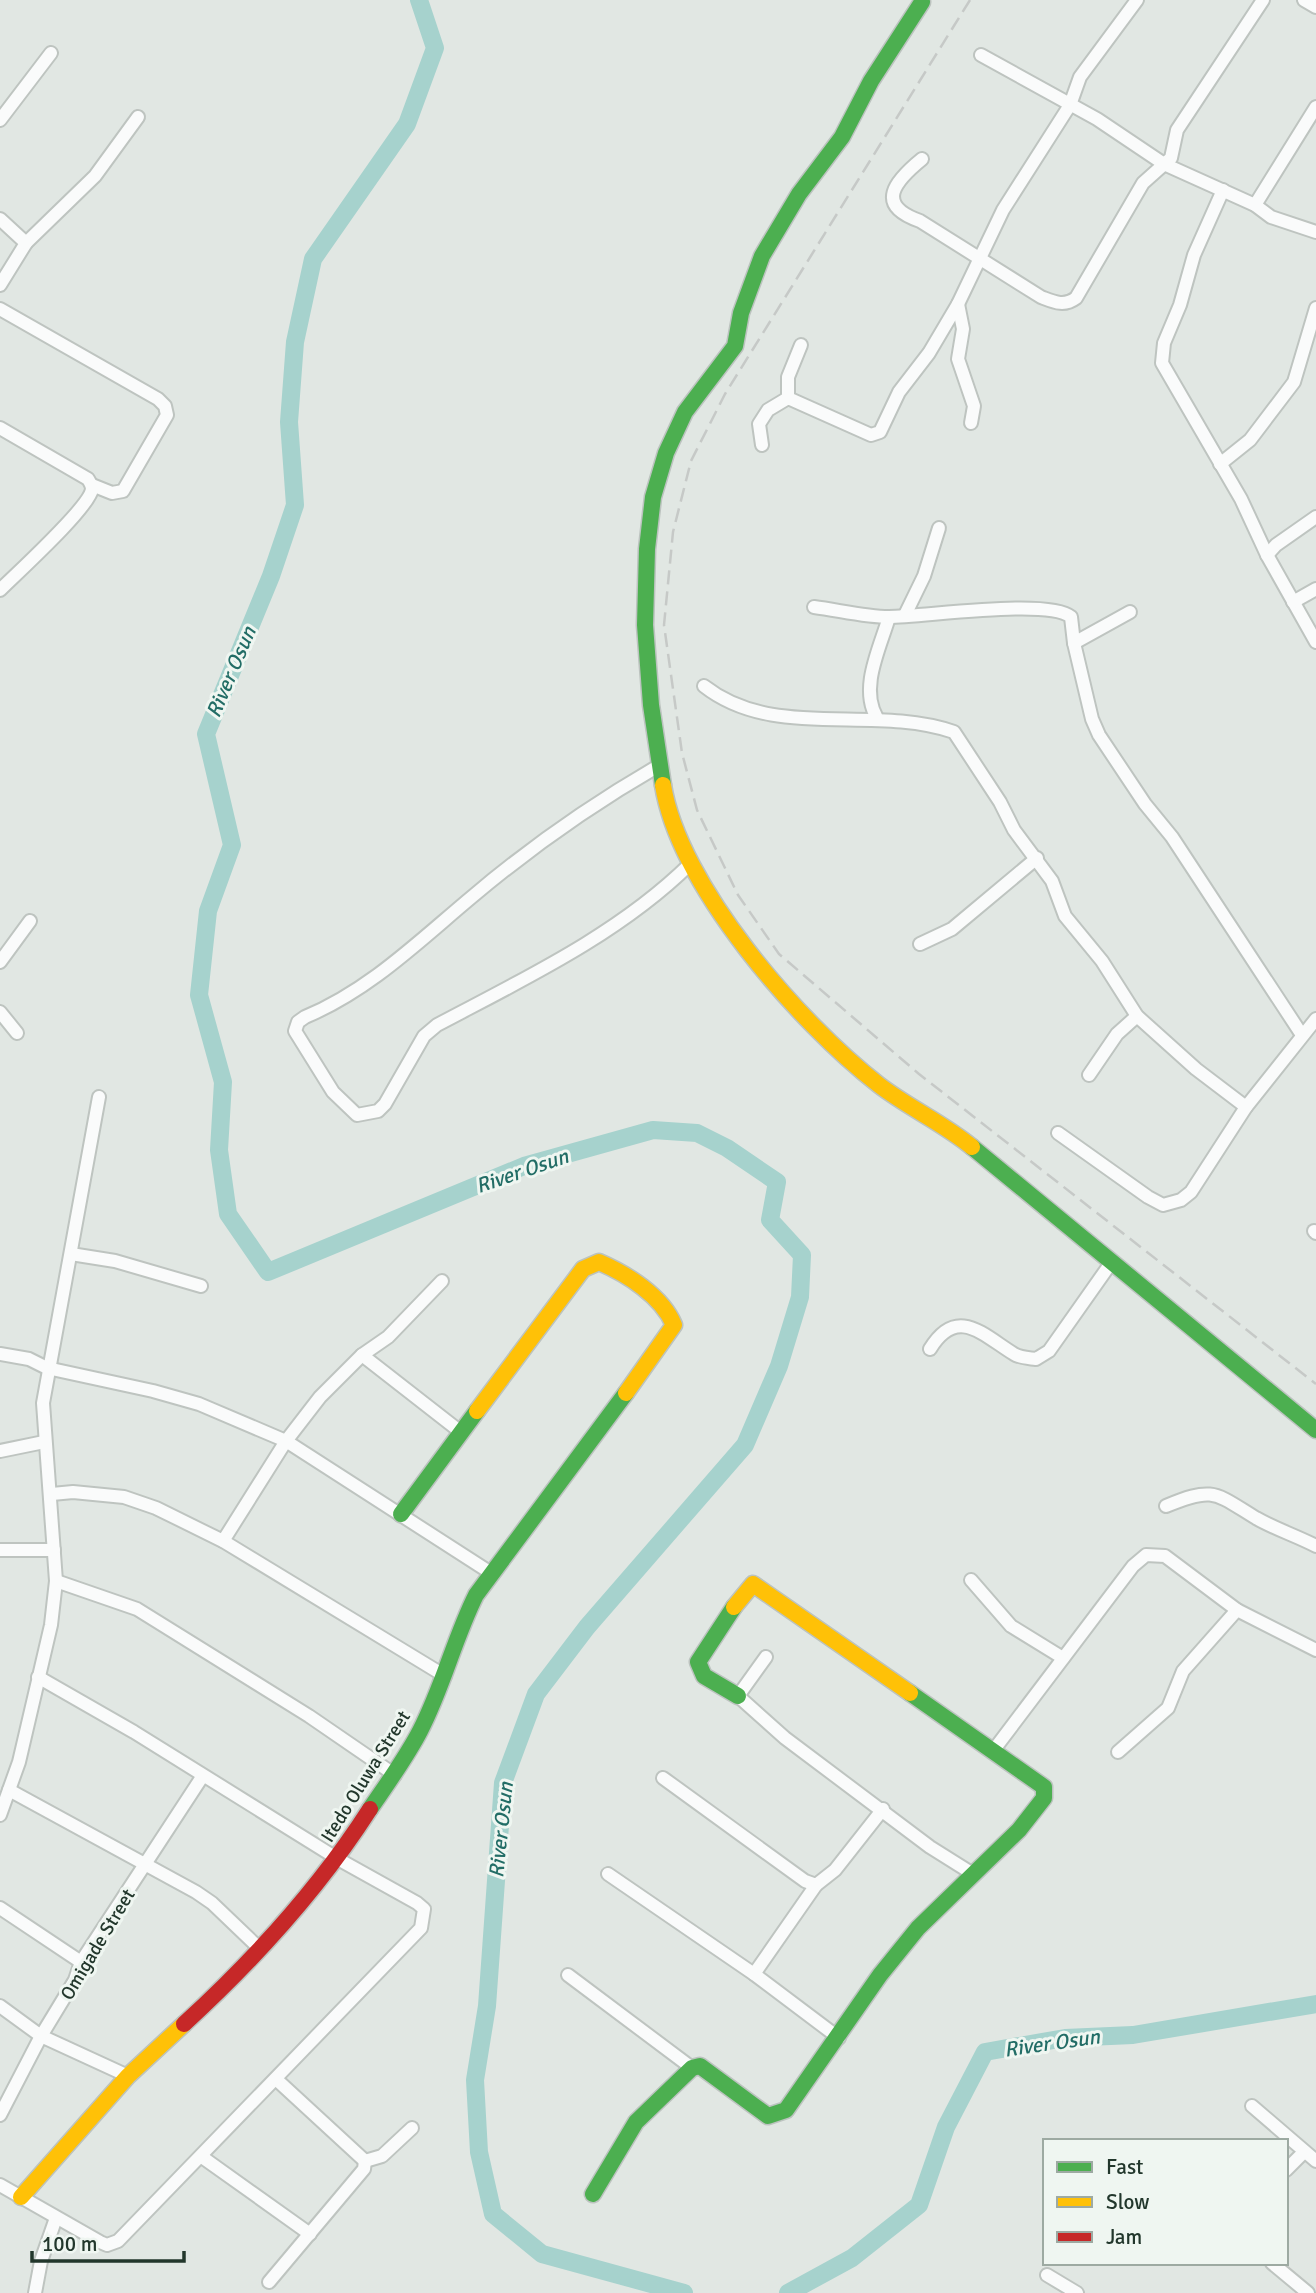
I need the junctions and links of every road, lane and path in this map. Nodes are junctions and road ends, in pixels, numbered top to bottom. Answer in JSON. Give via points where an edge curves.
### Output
{"nodes":[{"id":1,"x":1137,"y":0,"type":"edge"},
{"id":2,"x":1263,"y":0,"type":"edge"},
{"id":3,"x":1304,"y":0,"type":"edge"},
{"id":4,"x":922,"y":2,"type":"dead end"},
{"id":5,"x":1316,"y":7,"type":"edge"},
{"id":6,"x":51,"y":53,"type":"dead end"},
{"id":7,"x":981,"y":55,"type":"dead end"},
{"id":8,"x":1070,"y":105,"type":"junction"},
{"id":9,"x":1316,"y":107,"type":"edge"},
{"id":10,"x":138,"y":117,"type":"dead end"},
{"id":11,"x":0,"y":120,"type":"edge"},
{"id":12,"x":922,"y":159,"type":"dead end"},
{"id":13,"x":1164,"y":164,"type":"junction"},
{"id":14,"x":1223,"y":190,"type":"junction"},
{"id":15,"x":1255,"y":205,"type":"junction"},
{"id":16,"x":0,"y":219,"type":"edge"},
{"id":17,"x":1316,"y":232,"type":"edge"},
{"id":18,"x":26,"y":243,"type":"junction"},
{"id":19,"x":982,"y":259,"type":"junction"},
{"id":20,"x":0,"y":285,"type":"edge"},
{"id":21,"x":958,"y":304,"type":"junction"},
{"id":22,"x":1316,"y":308,"type":"edge"},
{"id":23,"x":0,"y":309,"type":"edge"},
{"id":24,"x":801,"y":345,"type":"dead end"},
{"id":25,"x":788,"y":398,"type":"junction"},
{"id":26,"x":971,"y":424,"type":"dead end"},
{"id":27,"x":0,"y":428,"type":"edge"},
{"id":28,"x":762,"y":445,"type":"dead end"},
{"id":29,"x":1220,"y":464,"type":"junction"},
{"id":30,"x":92,"y":485,"type":"junction"},
{"id":31,"x":1316,"y":517,"type":"edge"},
{"id":32,"x":939,"y":528,"type":"dead end"},
{"id":33,"x":1267,"y":555,"type":"junction"},
{"id":34,"x":1316,"y":589,"type":"edge"},
{"id":35,"x":0,"y":590,"type":"edge"},
{"id":36,"x":1293,"y":602,"type":"junction"},
{"id":37,"x":814,"y":607,"type":"dead end"},
{"id":38,"x":1130,"y":612,"type":"dead end"},
{"id":39,"x":905,"y":615,"type":"junction"},
{"id":40,"x":889,"y":617,"type":"junction"},
{"id":41,"x":1316,"y":642,"type":"edge"},
{"id":42,"x":1074,"y":643,"type":"junction"},
{"id":43,"x":704,"y":686,"type":"dead end"},
{"id":44,"x":877,"y":718,"type":"junction"},
{"id":45,"x":660,"y":765,"type":"junction"},
{"id":46,"x":1037,"y":858,"type":"junction"},
{"id":47,"x":690,"y":864,"type":"junction"},
{"id":48,"x":30,"y":920,"type":"dead end"},
{"id":49,"x":920,"y":944,"type":"dead end"},
{"id":50,"x":0,"y":961,"type":"edge"},
{"id":51,"x":0,"y":1012,"type":"edge"},
{"id":52,"x":1137,"y":1016,"type":"junction"},
{"id":53,"x":1316,"y":1019,"type":"edge"},
{"id":54,"x":17,"y":1033,"type":"dead end"},
{"id":55,"x":1302,"y":1035,"type":"junction"},
{"id":56,"x":1089,"y":1075,"type":"dead end"},
{"id":57,"x":99,"y":1097,"type":"dead end"},
{"id":58,"x":1246,"y":1107,"type":"junction"},
{"id":59,"x":1058,"y":1133,"type":"dead end"},
{"id":60,"x":71,"y":1254,"type":"junction"},
{"id":61,"x":1111,"y":1263,"type":"junction"},
{"id":62,"x":442,"y":1281,"type":"dead end"},
{"id":63,"x":201,"y":1286,"type":"dead end"},
{"id":64,"x":930,"y":1349,"type":"dead end"},
{"id":65,"x":0,"y":1354,"type":"edge"},
{"id":66,"x":362,"y":1355,"type":"junction"},
{"id":67,"x":47,"y":1368,"type":"junction"},
{"id":68,"x":1316,"y":1430,"type":"edge"},
{"id":69,"x":462,"y":1433,"type":"junction"},
{"id":70,"x":286,"y":1441,"type":"junction"},
{"id":71,"x":44,"y":1442,"type":"junction"},
{"id":72,"x":0,"y":1451,"type":"edge"},
{"id":73,"x":51,"y":1494,"type":"junction"},
{"id":74,"x":1166,"y":1506,"type":"dead end"},
{"id":75,"x":401,"y":1514,"type":"junction"},
{"id":76,"x":223,"y":1541,"type":"junction"},
{"id":77,"x":1316,"y":1546,"type":"edge"},
{"id":78,"x":0,"y":1550,"type":"edge"},
{"id":79,"x":54,"y":1550,"type":"junction"},
{"id":80,"x":491,"y":1573,"type":"junction"},
{"id":81,"x":971,"y":1580,"type":"dead end"},
{"id":82,"x":56,"y":1581,"type":"junction"},
{"id":83,"x":1237,"y":1610,"type":"junction"},
{"id":84,"x":1316,"y":1650,"type":"edge"},
{"id":85,"x":766,"y":1657,"type":"dead end"},
{"id":86,"x":1063,"y":1658,"type":"junction"},
{"id":87,"x":445,"y":1676,"type":"junction"},
{"id":88,"x":38,"y":1677,"type":"junction"},
{"id":89,"x":738,"y":1696,"type":"junction"},
{"id":90,"x":993,"y":1751,"type":"junction"},
{"id":91,"x":1118,"y":1752,"type":"dead end"},
{"id":92,"x":395,"y":1775,"type":"junction"},
{"id":93,"x":202,"y":1777,"type":"junction"},
{"id":94,"x":663,"y":1778,"type":"dead end"},
{"id":95,"x":9,"y":1790,"type":"junction"},
{"id":96,"x":883,"y":1809,"type":"junction"},
{"id":97,"x":0,"y":1815,"type":"edge"},
{"id":98,"x":338,"y":1859,"type":"junction"},
{"id":99,"x":145,"y":1866,"type":"junction"},
{"id":100,"x":608,"y":1874,"type":"dead end"},
{"id":101,"x":973,"y":1874,"type":"junction"},
{"id":102,"x":816,"y":1885,"type":"junction"},
{"id":103,"x":0,"y":1908,"type":"edge"},
{"id":104,"x":259,"y":1948,"type":"junction"},
{"id":105,"x":81,"y":1962,"type":"junction"},
{"id":106,"x":754,"y":1974,"type":"junction"},
{"id":107,"x":568,"y":1975,"type":"dead end"},
{"id":108,"x":0,"y":2007,"type":"edge"},
{"id":109,"x":41,"y":2036,"type":"junction"},
{"id":110,"x":839,"y":2038,"type":"junction"},
{"id":111,"x":692,"y":2068,"type":"junction"},
{"id":112,"x":128,"y":2076,"type":"junction"},
{"id":113,"x":276,"y":2080,"type":"junction"},
{"id":114,"x":1252,"y":2106,"type":"dead end"},
{"id":115,"x":0,"y":2115,"type":"edge"},
{"id":116,"x":412,"y":2128,"type":"dead end"},
{"id":117,"x":1304,"y":2152,"type":"junction"},
{"id":118,"x":202,"y":2157,"type":"junction"},
{"id":119,"x":365,"y":2161,"type":"junction"},
{"id":120,"x":1316,"y":2161,"type":"edge"},
{"id":121,"x":1288,"y":2168,"type":"edge"},
{"id":122,"x":0,"y":2185,"type":"edge"},
{"id":123,"x":593,"y":2194,"type":"dead end"},
{"id":124,"x":21,"y":2197,"type":"junction"},
{"id":125,"x":56,"y":2218,"type":"junction"},
{"id":126,"x":310,"y":2234,"type":"junction"},
{"id":127,"x":1274,"y":2265,"type":"edge"},
{"id":128,"x":1047,"y":2275,"type":"dead end"},
{"id":129,"x":269,"y":2282,"type":"dead end"},
{"id":130,"x":35,"y":2293,"type":"edge"},
{"id":131,"x":1077,"y":2293,"type":"edge"},
{"id":132,"x":1308,"y":2293,"type":"edge"}],
"edges":[{"from":1,"to":8,"type":"street","via":[[1080,78]]},
{"from":2,"to":13,"type":"street","via":[[1177,130],[1171,159]]},
{"from":3,"to":5,"type":"street"},
{"from":4,"to":45,"type":"street","via":[[870,81],[842,137],[799,194],[762,256],[741,313],[735,346],[685,412],[666,453],[653,497],[647,549],[651,705]]},
{"from":6,"to":11,"type":"street"},
{"from":7,"to":8,"type":"street"},
{"from":8,"to":13,"type":"street"},
{"from":8,"to":19,"type":"street","via":[[1003,210]]},
{"from":9,"to":15,"type":"street"},
{"from":10,"to":18,"type":"street","via":[[95,176]]},
{"from":12,"to":19,"type":"street","via":[[897,183],[892,202],[900,212]]},
{"from":13,"to":14,"type":"street"},
{"from":13,"to":19,"type":"street","via":[[1143,183],[1069,303],[1041,297]]},
{"from":14,"to":15,"type":"street"},
{"from":14,"to":29,"type":"street","via":[[1194,255],[1164,343],[1162,363]]},
{"from":15,"to":17,"type":"street","via":[[1271,217]]},
{"from":16,"to":18,"type":"street"},
{"from":18,"to":20,"type":"street"},
{"from":19,"to":21,"type":"street"},
{"from":21,"to":25,"type":"street","via":[[876,435]]},
{"from":21,"to":26,"type":"street","via":[[963,329],[958,359],[974,406]]},
{"from":22,"to":29,"type":"street","via":[[1294,382],[1250,440]]},
{"from":23,"to":30,"type":"street","via":[[165,406],[167,415],[123,491],[113,493]]},
{"from":24,"to":25,"type":"street","via":[[788,377]]},
{"from":25,"to":28,"type":"street","via":[[768,410],[759,424]]},
{"from":27,"to":30,"type":"street"},
{"from":29,"to":33,"type":"street"},
{"from":30,"to":35,"type":"street","via":[[92,492],[69,520]]},
{"from":31,"to":33,"type":"street"},
{"from":32,"to":39,"type":"street","via":[[924,576]]},
{"from":33,"to":36,"type":"street"},
{"from":34,"to":36,"type":"street"},
{"from":36,"to":41,"type":"street"},
{"from":37,"to":40,"type":"street"},
{"from":38,"to":42,"type":"street"},
{"from":39,"to":40,"type":"street"},
{"from":39,"to":42,"type":"street","via":[[1059,610],[1071,617]]},
{"from":40,"to":44,"type":"street","via":[[868,691]]},
{"from":42,"to":55,"type":"street","via":[[1100,735]]},
{"from":43,"to":44,"type":"street","via":[[723,701],[760,714]]},
{"from":44,"to":46,"type":"street","via":[[954,732],[1014,830]]},
{"from":45,"to":47,"type":"street","via":[[666,802]]},
{"from":45,"to":47,"type":"street","via":[[613,792],[523,856],[358,990],[305,1017],[295,1031],[333,1092],[357,1115],[378,1111],[424,1036],[437,1025],[584,943],[666,889]]},
{"from":46,"to":49,"type":"street","via":[[952,929]]},
{"from":46,"to":52,"type":"street","via":[[1052,881],[1065,916],[1102,961]]},
{"from":47,"to":61,"type":"street","via":[[753,961],[878,1085],[946,1126]]},
{"from":48,"to":50,"type":"street"},
{"from":51,"to":54,"type":"street"},
{"from":52,"to":56,"type":"street","via":[[1117,1034]]},
{"from":52,"to":58,"type":"street"},
{"from":53,"to":55,"type":"street"},
{"from":55,"to":58,"type":"street"},
{"from":57,"to":60,"type":"street"},
{"from":58,"to":59,"type":"street","via":[[1191,1192],[1163,1205]]},
{"from":60,"to":63,"type":"street","via":[[115,1261]]},
{"from":60,"to":67,"type":"street"},
{"from":61,"to":64,"type":"street","via":[[1049,1351],[1036,1359],[1016,1356],[986,1333],[956,1326],[939,1334]]},
{"from":61,"to":68,"type":"street"},
{"from":62,"to":66,"type":"street","via":[[388,1337]]},
{"from":65,"to":67,"type":"street"},
{"from":66,"to":69,"type":"street"},
{"from":66,"to":70,"type":"street","via":[[320,1397]]},
{"from":67,"to":70,"type":"street","via":[[176,1397]]},
{"from":67,"to":71,"type":"street"},
{"from":69,"to":75,"type":"street"},
{"from":69,"to":80,"type":"street","name":"Itedo Oluwa Street","via":[[535,1330],[583,1269],[593,1263],[608,1265],[671,1314],[674,1325]]},
{"from":70,"to":75,"type":"street"},
{"from":70,"to":76,"type":"street"},
{"from":71,"to":72,"type":"street"},
{"from":71,"to":73,"type":"street"},
{"from":73,"to":76,"type":"street","via":[[124,1497]]},
{"from":73,"to":79,"type":"street"},
{"from":74,"to":77,"type":"street","via":[[1210,1493],[1223,1495],[1257,1518]]},
{"from":75,"to":80,"type":"street"},
{"from":76,"to":87,"type":"street"},
{"from":78,"to":79,"type":"street"},
{"from":79,"to":82,"type":"street"},
{"from":80,"to":87,"type":"street","name":"Itedo Oluwa Street","via":[[461,1625]]},
{"from":81,"to":86,"type":"street","via":[[1011,1626]]},
{"from":82,"to":88,"type":"street"},
{"from":82,"to":92,"type":"street","via":[[136,1609]]},
{"from":83,"to":84,"type":"street"},
{"from":83,"to":86,"type":"street","via":[[1165,1556],[1146,1555]]},
{"from":83,"to":91,"type":"street","via":[[1183,1671],[1168,1708]]},
{"from":85,"to":89,"type":"street"},
{"from":86,"to":90,"type":"street"},
{"from":87,"to":92,"type":"street","name":"Itedo Oluwa Street"},
{"from":88,"to":93,"type":"street"},
{"from":88,"to":95,"type":"street"},
{"from":89,"to":90,"type":"street","via":[[704,1676],[698,1662],[753,1584]]},
{"from":89,"to":96,"type":"street","via":[[785,1738]]},
{"from":90,"to":101,"type":"street","via":[[1044,1787],[1044,1798],[1019,1830]]},
{"from":92,"to":98,"type":"street","name":"Itedo Oluwa Street"},
{"from":93,"to":98,"type":"street"},
{"from":93,"to":99,"type":"street","name":"Omigade Street"},
{"from":94,"to":102,"type":"street"},
{"from":95,"to":97,"type":"street"},
{"from":95,"to":99,"type":"street"},
{"from":96,"to":101,"type":"street"},
{"from":96,"to":102,"type":"street","via":[[835,1870]]},
{"from":98,"to":104,"type":"street","name":"Itedo Oluwa Street"},
{"from":98,"to":113,"type":"street","via":[[417,1903],[425,1917],[421,1928]]},
{"from":99,"to":104,"type":"street","via":[[212,1903]]},
{"from":99,"to":105,"type":"street","name":"Omigade Street"},
{"from":100,"to":106,"type":"street"},
{"from":101,"to":110,"type":"street","via":[[918,1928]]},
{"from":102,"to":106,"type":"street"},
{"from":103,"to":105,"type":"street"},
{"from":104,"to":112,"type":"street","name":"Itedo Oluwa Street","via":[[228,1984]]},
{"from":105,"to":109,"type":"street","name":"Omigade Street"},
{"from":106,"to":110,"type":"street"},
{"from":107,"to":111,"type":"street"},
{"from":108,"to":109,"type":"street"},
{"from":109,"to":112,"type":"street"},
{"from":109,"to":115,"type":"street","name":"Omigade Street"},
{"from":110,"to":111,"type":"street","via":[[786,2110],[775,2115],[768,2116],[701,2066]]},
{"from":111,"to":123,"type":"street","via":[[636,2122]]},
{"from":112,"to":124,"type":"street","name":"Itedo Oluwa Street"},
{"from":113,"to":118,"type":"street"},
{"from":113,"to":119,"type":"street"},
{"from":114,"to":117,"type":"street"},
{"from":116,"to":119,"type":"street","via":[[382,2157]]},
{"from":117,"to":120,"type":"street"},
{"from":117,"to":121,"type":"street"},
{"from":118,"to":125,"type":"street","via":[[113,2244],[100,2242]]},
{"from":118,"to":126,"type":"street"},
{"from":119,"to":126,"type":"street","via":[[364,2169]]},
{"from":122,"to":124,"type":"street"},
{"from":124,"to":125,"type":"street"},
{"from":125,"to":130,"type":"street"},
{"from":126,"to":129,"type":"street"},
{"from":127,"to":132,"type":"street"},
{"from":128,"to":131,"type":"street"}]}
